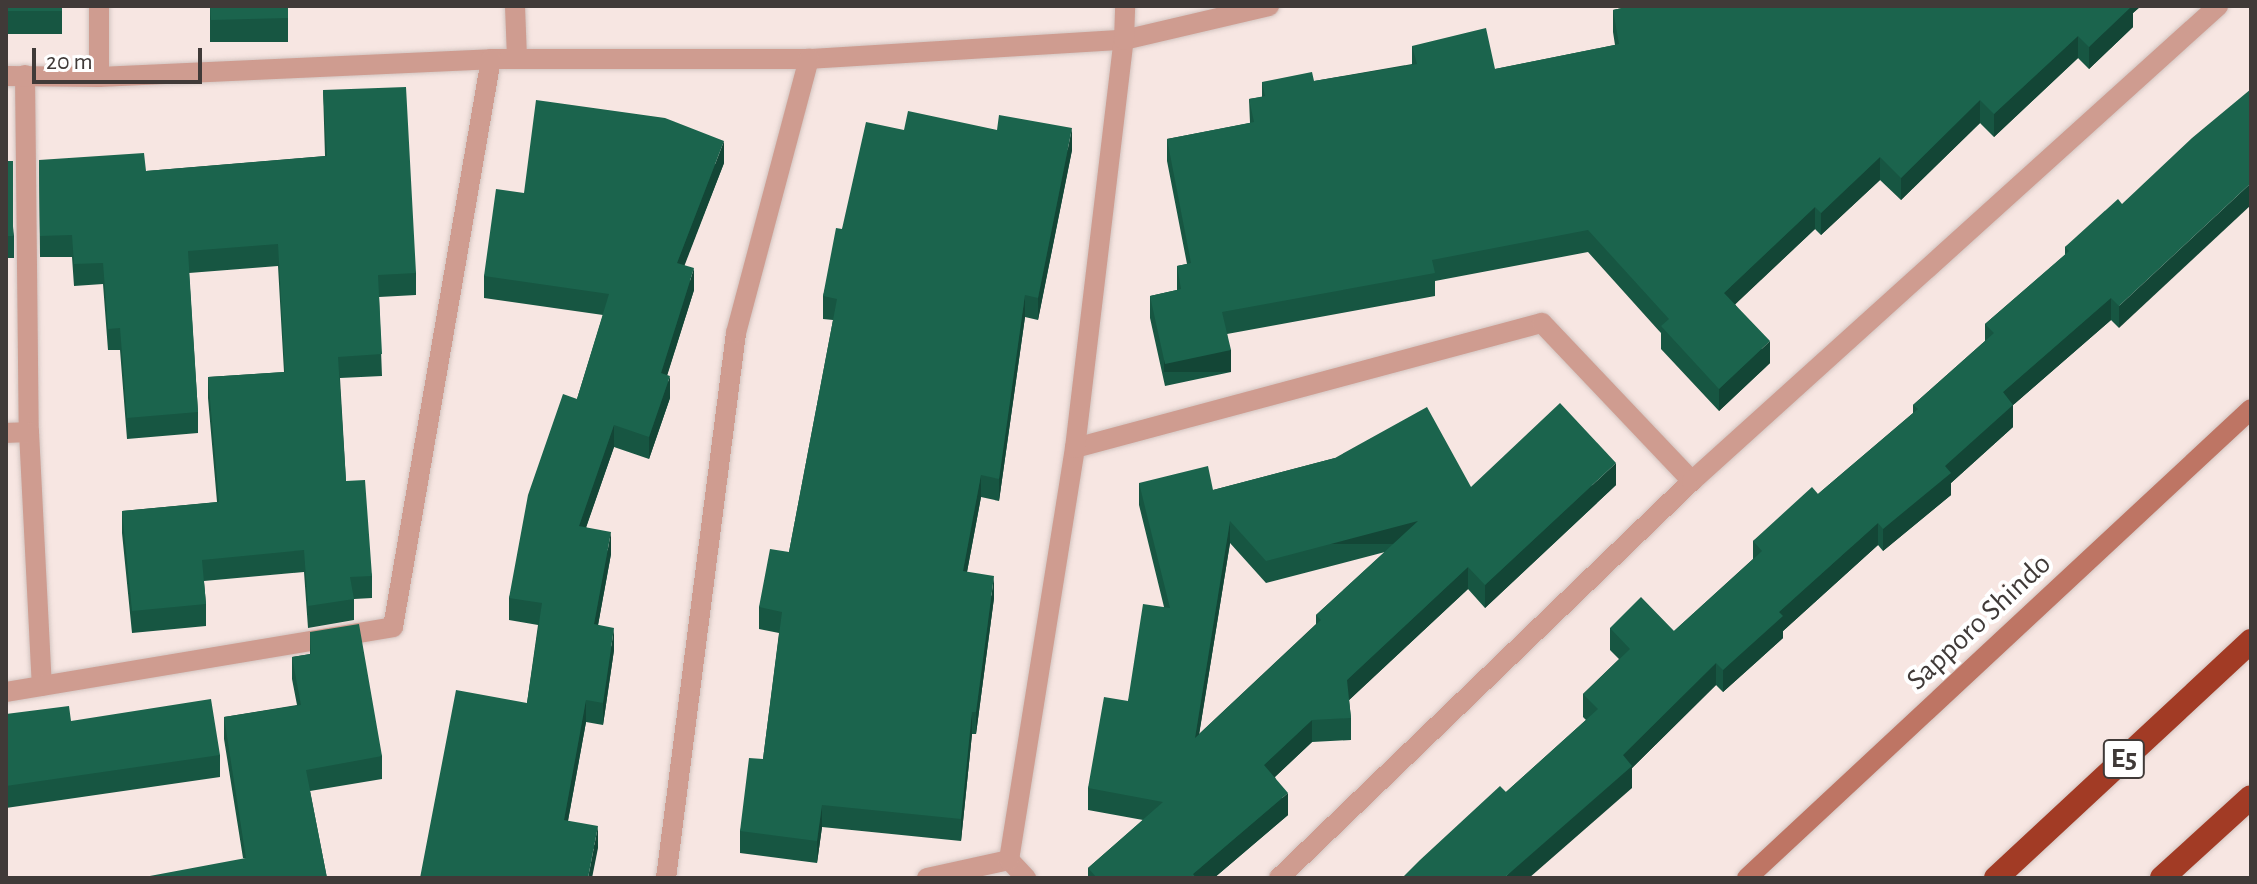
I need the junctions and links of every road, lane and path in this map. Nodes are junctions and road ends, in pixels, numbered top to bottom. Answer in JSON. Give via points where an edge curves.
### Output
{"nodes":[{"id":1,"x":99,"y":6,"type":"edge"},
{"id":2,"x":515,"y":6,"type":"edge"},
{"id":3,"x":1125,"y":6,"type":"edge"},
{"id":4,"x":1269,"y":6,"type":"edge"},
{"id":5,"x":2218,"y":6,"type":"edge"},
{"id":6,"x":1124,"y":40,"type":"junction"},
{"id":7,"x":491,"y":59,"type":"junction"},
{"id":8,"x":517,"y":59,"type":"junction"},
{"id":9,"x":809,"y":59,"type":"junction"},
{"id":10,"x":16,"y":76,"type":"edge"},
{"id":11,"x":99,"y":77,"type":"junction"},
{"id":12,"x":2251,"y":409,"type":"edge"},
{"id":13,"x":29,"y":432,"type":"junction"},
{"id":14,"x":6,"y":433,"type":"edge"},
{"id":15,"x":1075,"y":448,"type":"junction"},
{"id":16,"x":1692,"y":481,"type":"junction"},
{"id":17,"x":2251,"y":641,"type":"edge"},
{"id":18,"x":42,"y":686,"type":"junction"},
{"id":19,"x":6,"y":692,"type":"edge"},
{"id":20,"x":2251,"y":797,"type":"edge"},
{"id":21,"x":1009,"y":860,"type":"junction"},
{"id":22,"x":666,"y":878,"type":"edge"},
{"id":23,"x":927,"y":878,"type":"edge"},
{"id":24,"x":1026,"y":878,"type":"edge"},
{"id":25,"x":1279,"y":878,"type":"edge"},
{"id":26,"x":1747,"y":878,"type":"edge"},
{"id":27,"x":1996,"y":878,"type":"edge"},
{"id":28,"x":2162,"y":878,"type":"edge"}],
"edges":[{"from":1,"to":11,"type":"street"},
{"from":2,"to":8,"type":"street"},
{"from":3,"to":6,"type":"street"},
{"from":4,"to":6,"type":"street"},
{"from":5,"to":16,"type":"street"},
{"from":6,"to":9,"type":"street"},
{"from":6,"to":15,"type":"street"},
{"from":7,"to":8,"type":"street"},
{"from":7,"to":11,"type":"street"},
{"from":7,"to":18,"type":"street","via":[[393,627]]},
{"from":8,"to":9,"type":"street"},
{"from":9,"to":22,"type":"street","via":[[736,333]]},
{"from":10,"to":11,"type":"street"},
{"from":10,"to":13,"type":"street"},
{"from":12,"to":26,"type":"street","name":"Sapporo Shindo"},
{"from":13,"to":14,"type":"street"},
{"from":13,"to":18,"type":"street"},
{"from":15,"to":16,"type":"street","via":[[1542,323]]},
{"from":15,"to":21,"type":"street"},
{"from":16,"to":25,"type":"street"},
{"from":17,"to":27,"type":"highway","number":"E5"},
{"from":18,"to":19,"type":"street"},
{"from":20,"to":28,"type":"highway"},
{"from":21,"to":23,"type":"street"},
{"from":21,"to":24,"type":"street"}]}
